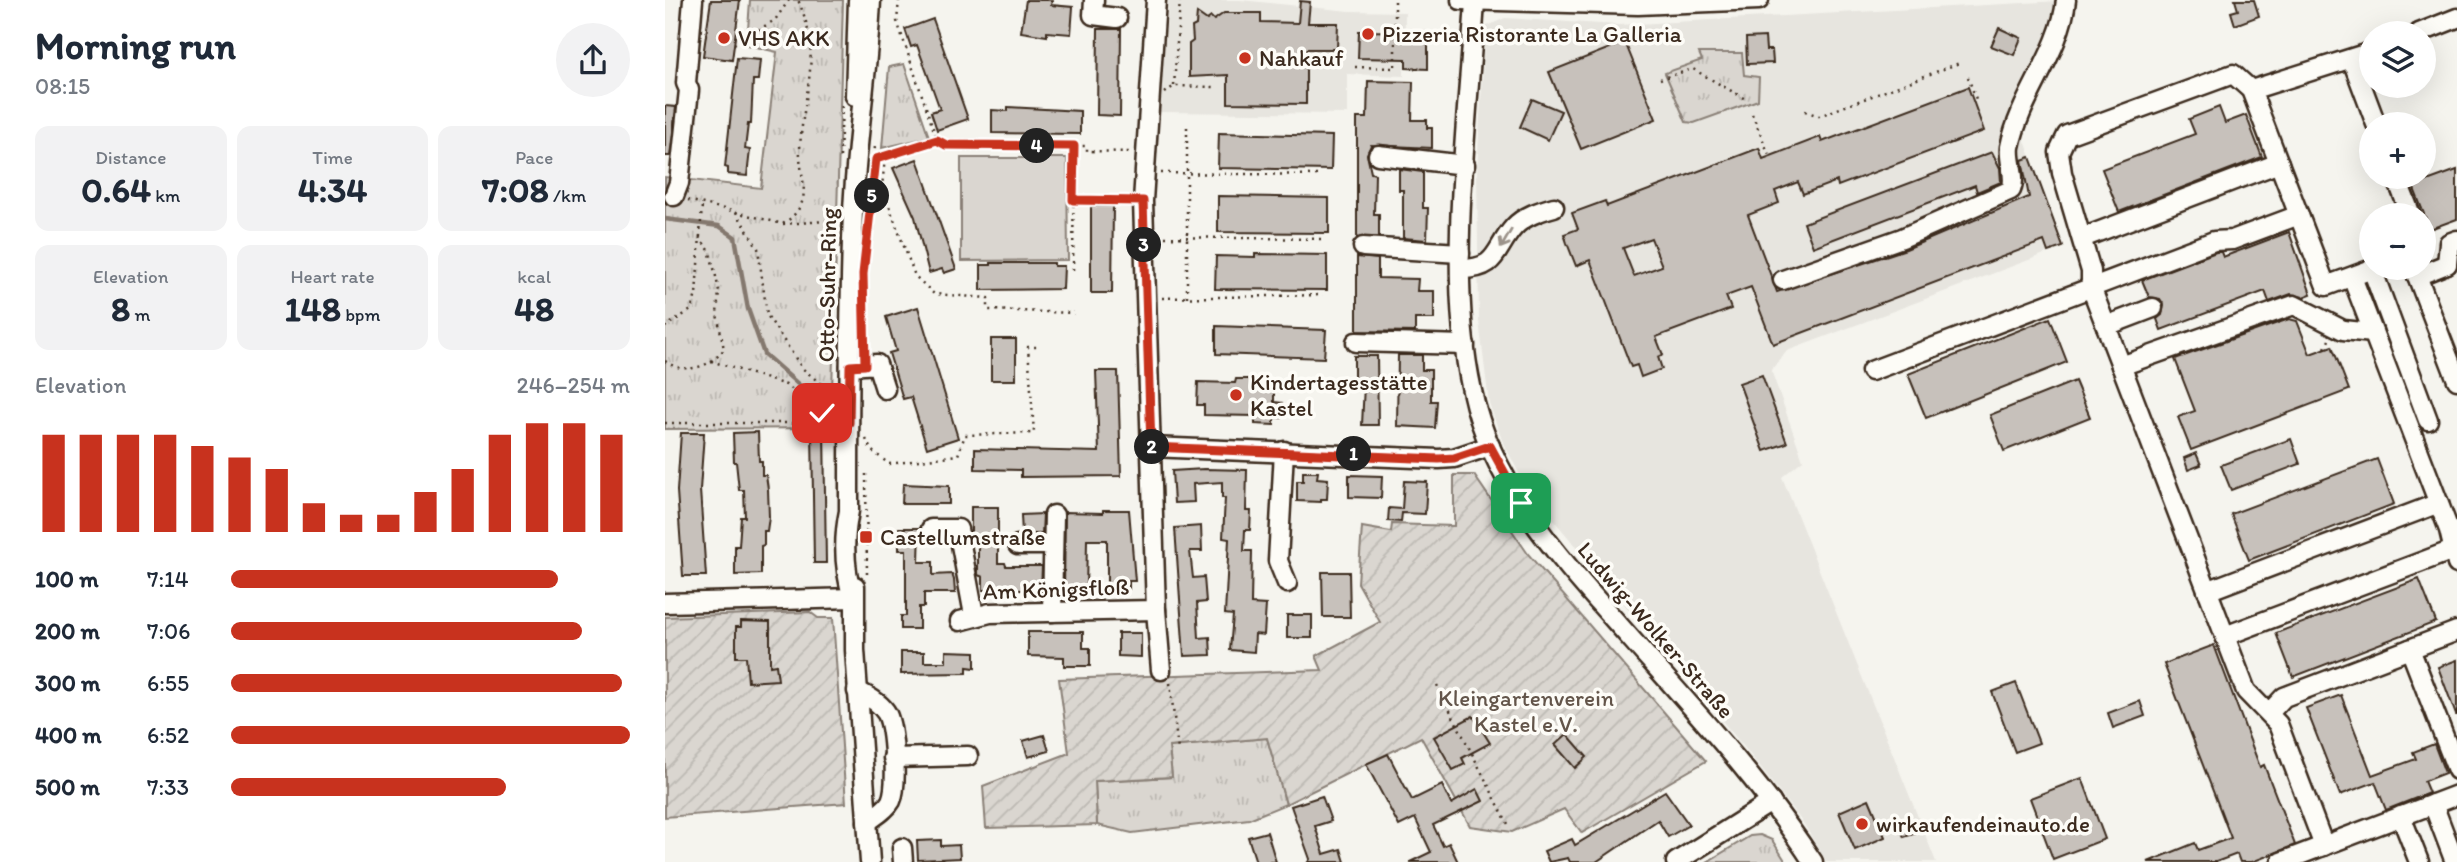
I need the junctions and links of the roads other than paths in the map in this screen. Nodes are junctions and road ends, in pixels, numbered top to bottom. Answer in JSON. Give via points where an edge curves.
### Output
{"nodes":[{"id":1,"x":693,"y":0,"type":"edge"},
{"id":2,"x":858,"y":0,"type":"edge"},
{"id":3,"x":871,"y":0,"type":"edge"},
{"id":4,"x":1094,"y":0,"type":"edge"},
{"id":5,"x":1156,"y":0,"type":"edge"},
{"id":6,"x":1461,"y":0,"type":"edge"},
{"id":7,"x":1759,"y":0,"type":"edge"},
{"id":8,"x":2066,"y":0,"type":"edge"},
{"id":9,"x":1475,"y":1,"type":"edge"},
{"id":10,"x":1117,"y":18,"type":"dead end"},
{"id":11,"x":2457,"y":18,"type":"edge"},
{"id":12,"x":2436,"y":26,"type":"edge"},
{"id":13,"x":2359,"y":57,"type":"edge"},
{"id":14,"x":2351,"y":60,"type":"junction"},
{"id":15,"x":2251,"y":90,"type":"junction"},
{"id":16,"x":2371,"y":112,"type":"edge"},
{"id":17,"x":857,"y":145,"type":"junction"},
{"id":18,"x":1378,"y":155,"type":"dead end"},
{"id":19,"x":2279,"y":163,"type":"junction"},
{"id":20,"x":1465,"y":165,"type":"junction"},
{"id":21,"x":674,"y":195,"type":"road end"},
{"id":22,"x":1554,"y":207,"type":"dead end"},
{"id":23,"x":2299,"y":215,"type":"junction"},
{"id":24,"x":2081,"y":238,"type":"junction"},
{"id":25,"x":2457,"y":240,"type":"edge"},
{"id":26,"x":1363,"y":247,"type":"dead end"},
{"id":27,"x":1461,"y":261,"type":"junction"},
{"id":28,"x":2452,"y":269,"type":"edge"},
{"id":29,"x":2352,"y":277,"type":"junction"},
{"id":30,"x":1783,"y":280,"type":"dead end"},
{"id":31,"x":2418,"y":280,"type":"edge"},
{"id":32,"x":2091,"y":287,"type":"junction"},
{"id":33,"x":2153,"y":308,"type":"dead end"},
{"id":34,"x":2106,"y":326,"type":"junction"},
{"id":35,"x":2374,"y":333,"type":"junction"},
{"id":36,"x":1356,"y":342,"type":"dead end"},
{"id":37,"x":1465,"y":345,"type":"junction"},
{"id":38,"x":850,"y":366,"type":"junction"},
{"id":39,"x":2121,"y":366,"type":"junction"},
{"id":40,"x":1871,"y":371,"type":"dead end"},
{"id":41,"x":2457,"y":378,"type":"edge"},
{"id":42,"x":885,"y":389,"type":"dead end"},
{"id":43,"x":2428,"y":420,"type":"dead end"},
{"id":44,"x":1490,"y":446,"type":"junction"},
{"id":45,"x":1151,"y":447,"type":"junction"},
{"id":46,"x":1284,"y":451,"type":"junction"},
{"id":47,"x":2439,"y":503,"type":"junction"},
{"id":48,"x":1053,"y":515,"type":"dead end"},
{"id":49,"x":932,"y":529,"type":"dead end"},
{"id":50,"x":2453,"y":529,"type":"edge"},
{"id":51,"x":1018,"y":545,"type":"dead end"},
{"id":52,"x":1053,"y":545,"type":"junction"},
{"id":53,"x":2455,"y":557,"type":"edge"},
{"id":54,"x":1287,"y":583,"type":"dead end"},
{"id":55,"x":2207,"y":591,"type":"junction"},
{"id":56,"x":853,"y":598,"type":"junction"},
{"id":57,"x":665,"y":603,"type":"edge"},
{"id":58,"x":1156,"y":610,"type":"junction"},
{"id":59,"x":1052,"y":612,"type":"junction"},
{"id":60,"x":2457,"y":631,"type":"edge"},
{"id":61,"x":2225,"y":636,"type":"junction"},
{"id":62,"x":2410,"y":649,"type":"junction"},
{"id":63,"x":1161,"y":670,"type":"road end"},
{"id":64,"x":857,"y":691,"type":"junction"},
{"id":65,"x":2269,"y":713,"type":"junction"},
{"id":66,"x":968,"y":756,"type":"dead end"},
{"id":67,"x":893,"y":758,"type":"junction"},
{"id":68,"x":2457,"y":770,"type":"edge"},
{"id":69,"x":2457,"y":795,"type":"edge"},
{"id":70,"x":1771,"y":802,"type":"junction"},
{"id":71,"x":2433,"y":804,"type":"junction"},
{"id":72,"x":2401,"y":816,"type":"junction"},
{"id":73,"x":867,"y":822,"type":"junction"},
{"id":74,"x":2324,"y":846,"type":"junction"},
{"id":75,"x":870,"y":862,"type":"edge"},
{"id":76,"x":1676,"y":862,"type":"edge"},
{"id":77,"x":1813,"y":862,"type":"edge"},
{"id":78,"x":2281,"y":862,"type":"edge"},
{"id":79,"x":2419,"y":862,"type":"edge"},
{"id":80,"x":2455,"y":862,"type":"edge"}],
"edges":[{"from":1,"to":21,"type":"street","via":[[689,90]]},
{"from":2,"to":17,"type":"street","name":"Otto-Suhr-Ring","via":[[854,58]]},
{"from":3,"to":17,"type":"street","name":"Otto-Suhr-Ring","via":[[869,58]]},
{"from":4,"to":10,"type":"street","via":[[1093,15]]},
{"from":5,"to":45,"type":"street","name":"Am Königsfloß","via":[[1143,201]]},
{"from":6,"to":9,"type":"street"},
{"from":7,"to":9,"type":"street","via":[[1638,5]]},
{"from":8,"to":30,"type":"street","via":[[2057,34],[2013,136],[2011,190],[1902,238]]},
{"from":9,"to":20,"type":"street","name":"Ludwig-Wolker-Straße"},
{"from":11,"to":12,"type":"street"},
{"from":13,"to":14,"type":"street"},
{"from":14,"to":15,"type":"street"},
{"from":14,"to":16,"type":"street"},
{"from":15,"to":19,"type":"street"},
{"from":15,"to":24,"type":"street","via":[[2233,74],[2067,135],[2059,152]]},
{"from":17,"to":38,"type":"street","name":"Otto-Suhr-Ring"},
{"from":18,"to":20,"type":"street"},
{"from":19,"to":23,"type":"street"},
{"from":19,"to":24,"type":"street"},
{"from":20,"to":27,"type":"street","name":"Ludwig-Wolker-Straße"},
{"from":22,"to":27,"type":"street","one_way":true,"via":[[1520,221],[1486,265],[1476,269]]},
{"from":23,"to":29,"type":"street","via":[[2326,286]]},
{"from":23,"to":32,"type":"street"},
{"from":24,"to":32,"type":"street"},
{"from":25,"to":28,"type":"street","via":[[2449,243]]},
{"from":26,"to":27,"type":"street"},
{"from":27,"to":37,"type":"street","name":"Ludwig-Wolker-Straße"},
{"from":29,"to":35,"type":"street"},
{"from":29,"to":43,"type":"street","via":[[2372,269]]},
{"from":31,"to":41,"type":"street"},
{"from":32,"to":34,"type":"street"},
{"from":32,"to":40,"type":"street"},
{"from":33,"to":34,"type":"street"},
{"from":34,"to":39,"type":"street"},
{"from":35,"to":39,"type":"street","via":[[2343,330],[2294,305]]},
{"from":35,"to":47,"type":"street"},
{"from":36,"to":37,"type":"street"},
{"from":37,"to":44,"type":"street","name":"Ludwig-Wolker-Straße","via":[[1472,391]]},
{"from":38,"to":42,"type":"street","via":[[877,364]]},
{"from":38,"to":56,"type":"street","name":"Otto-Suhr-Ring","via":[[849,511],[856,536],[857,572]]},
{"from":39,"to":55,"type":"street"},
{"from":44,"to":46,"type":"street","via":[[1439,459]]},
{"from":44,"to":70,"type":"street","name":"Ludwig-Wolker-Straße","via":[[1540,531]]},
{"from":45,"to":46,"type":"street"},
{"from":45,"to":58,"type":"street","name":"Am Königsfloß"},
{"from":46,"to":54,"type":"street","via":[[1278,561]]},
{"from":47,"to":50,"type":"street"},
{"from":47,"to":55,"type":"street"},
{"from":48,"to":52,"type":"street"},
{"from":49,"to":59,"type":"street","name":"Am Königsfloß","via":[[958,529],[967,618]]},
{"from":50,"to":53,"type":"street"},
{"from":51,"to":52,"type":"street"},
{"from":52,"to":59,"type":"street"},
{"from":53,"to":61,"type":"street"},
{"from":55,"to":61,"type":"street"},
{"from":56,"to":57,"type":"street"},
{"from":56,"to":64,"type":"street","name":"Otto-Suhr-Ring"},
{"from":58,"to":59,"type":"street","name":"Am Königsfloß"},
{"from":58,"to":63,"type":"street","name":"Am Königsfloß"},
{"from":60,"to":62,"type":"street"},
{"from":61,"to":65,"type":"street","via":[[2246,691]]},
{"from":62,"to":65,"type":"street","via":[[2284,697]]},
{"from":62,"to":68,"type":"street"},
{"from":64,"to":67,"type":"street","via":[[886,712]]},
{"from":64,"to":73,"type":"street","name":"Otto-Suhr-Ring"},
{"from":65,"to":74,"type":"street","via":[[2283,732]]},
{"from":66,"to":67,"type":"street"},
{"from":67,"to":73,"type":"street","via":[[892,798]]},
{"from":69,"to":71,"type":"street"},
{"from":70,"to":76,"type":"street"},
{"from":70,"to":77,"type":"street","name":"Ludwig-Wolker-Straße"},
{"from":71,"to":72,"type":"street"},
{"from":71,"to":80,"type":"street"},
{"from":72,"to":74,"type":"street"},
{"from":72,"to":79,"type":"street"},
{"from":73,"to":75,"type":"street","name":"Otto-Suhr-Ring"},
{"from":74,"to":78,"type":"street"}]}
